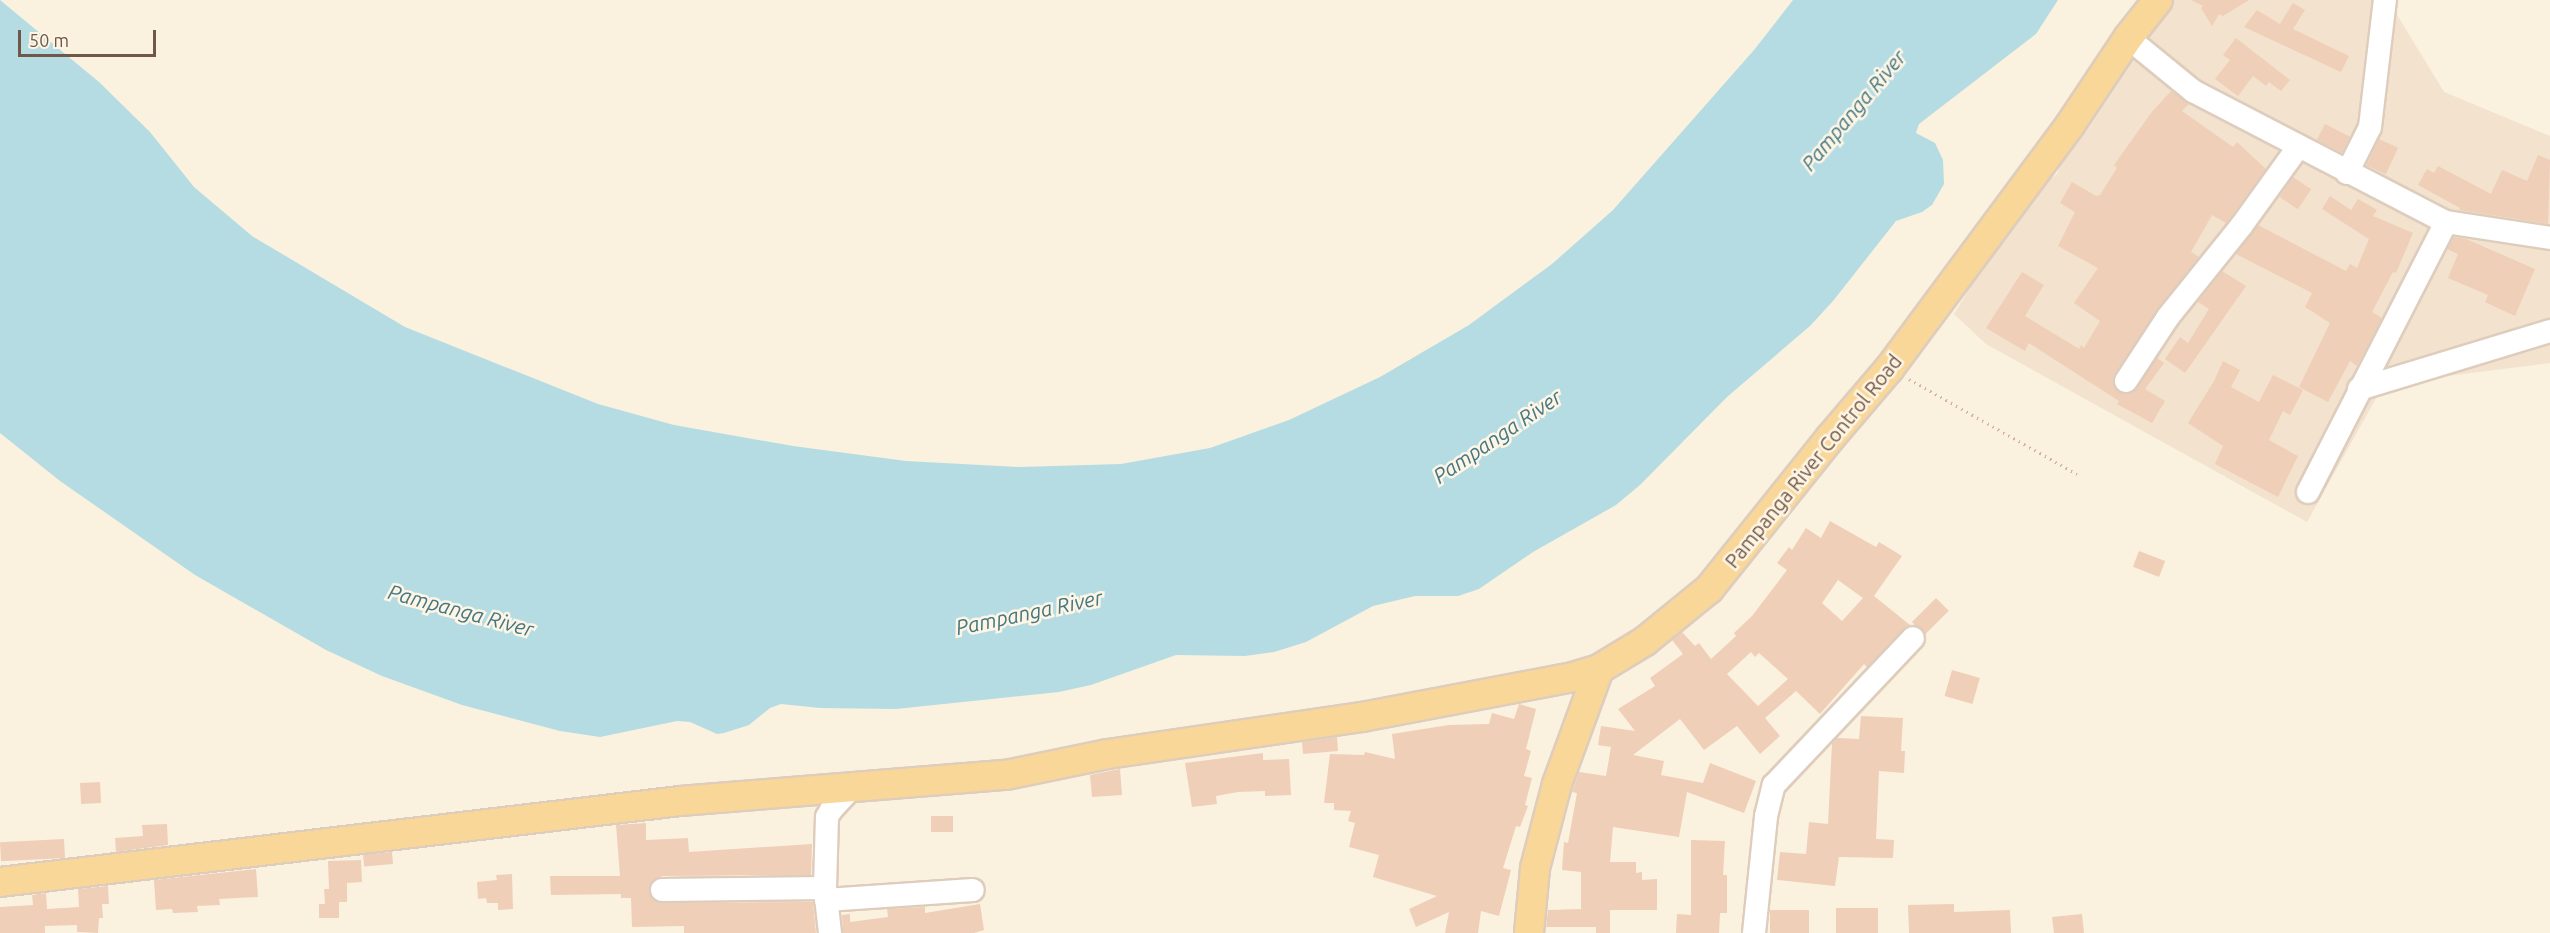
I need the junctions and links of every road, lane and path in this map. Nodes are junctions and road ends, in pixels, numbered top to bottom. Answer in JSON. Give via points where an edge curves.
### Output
{"nodes":[{"id":1,"x":2158,"y":0,"type":"edge"},
{"id":2,"x":2385,"y":0,"type":"edge"},
{"id":3,"x":2128,"y":38,"type":"junction"},
{"id":4,"x":2299,"y":146,"type":"junction"},
{"id":5,"x":2347,"y":174,"type":"junction"},
{"id":6,"x":2446,"y":222,"type":"junction"},
{"id":7,"x":2550,"y":238,"type":"edge"},
{"id":8,"x":2550,"y":331,"type":"edge"},
{"id":9,"x":1889,"y":369,"type":"junction"},
{"id":10,"x":2126,"y":381,"type":"dead end"},
{"id":11,"x":2359,"y":389,"type":"junction"},
{"id":12,"x":2077,"y":474,"type":"dead end"},
{"id":13,"x":2308,"y":492,"type":"dead end"},
{"id":14,"x":1913,"y":638,"type":"dead end"},
{"id":15,"x":1599,"y":669,"type":"junction"},
{"id":16,"x":853,"y":786,"type":"junction"},
{"id":17,"x":0,"y":882,"type":"edge"},
{"id":18,"x":662,"y":890,"type":"dead end"},
{"id":19,"x":973,"y":890,"type":"dead end"},
{"id":20,"x":825,"y":894,"type":"junction"},
{"id":21,"x":830,"y":933,"type":"edge"},
{"id":22,"x":1529,"y":933,"type":"edge"},
{"id":23,"x":1754,"y":933,"type":"edge"}],
"edges":[{"from":1,"to":3,"type":"main road","name":"Pampanga River Control Road"},
{"from":2,"to":5,"type":"street","via":[[2370,127]]},
{"from":3,"to":4,"type":"street","via":[[2193,91]]},
{"from":3,"to":9,"type":"main road","name":"Pampanga River Control Road","via":[[2070,125]]},
{"from":4,"to":5,"type":"street"},
{"from":4,"to":10,"type":"street","via":[[2242,225],[2168,316]]},
{"from":5,"to":6,"type":"street"},
{"from":6,"to":7,"type":"street"},
{"from":6,"to":11,"type":"street"},
{"from":8,"to":11,"type":"street"},
{"from":9,"to":12,"type":"path"},
{"from":9,"to":15,"type":"main road","name":"Pampanga River Control Road","via":[[1709,589],[1646,641]]},
{"from":11,"to":13,"type":"street"},
{"from":14,"to":23,"type":"street","via":[[1774,785],[1766,816]]},
{"from":15,"to":16,"type":"main road","name":"Pampanga River Control Road","via":[[1362,717],[1119,753],[1006,775]]},
{"from":15,"to":22,"type":"main road","via":[[1557,784],[1535,868]]},
{"from":16,"to":17,"type":"main road","name":"Pampanga River Control Road","via":[[680,801]]},
{"from":16,"to":20,"type":"street","via":[[827,818]]},
{"from":18,"to":20,"type":"street"},
{"from":19,"to":20,"type":"street"},
{"from":20,"to":21,"type":"street"}]}
